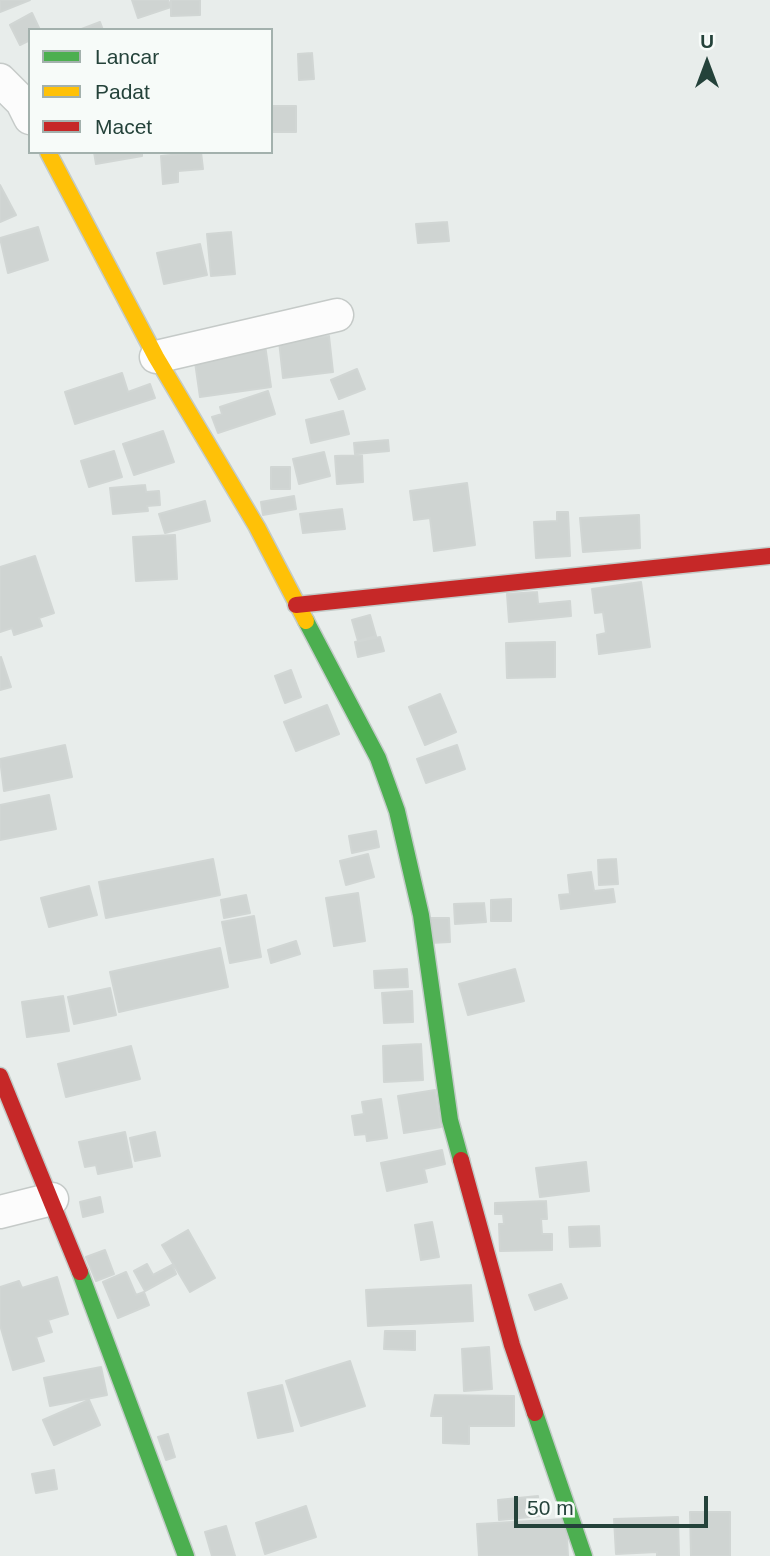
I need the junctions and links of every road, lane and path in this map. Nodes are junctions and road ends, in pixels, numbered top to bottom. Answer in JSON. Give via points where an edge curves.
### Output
{"nodes":[{"id":1,"x":0,"y":80,"type":"edge"},
{"id":2,"x":28,"y":114,"type":"edge"},
{"id":3,"x":49,"y":154,"type":"edge"},
{"id":4,"x":337,"y":315,"type":"dead end"},
{"id":5,"x":156,"y":357,"type":"junction"},
{"id":6,"x":770,"y":556,"type":"edge"},
{"id":7,"x":296,"y":605,"type":"junction"},
{"id":8,"x":0,"y":1076,"type":"edge"},
{"id":9,"x":52,"y":1199,"type":"junction"},
{"id":10,"x":0,"y":1212,"type":"edge"},
{"id":11,"x":186,"y":1556,"type":"edge"},
{"id":12,"x":583,"y":1556,"type":"edge"}],
"edges":[{"from":1,"to":2,"type":"street"},
{"from":3,"to":5,"type":"street"},
{"from":4,"to":5,"type":"street"},
{"from":5,"to":7,"type":"street","via":[[257,527]]},
{"from":6,"to":7,"type":"street"},
{"from":7,"to":12,"type":"street","via":[[378,758],[397,811],[421,915],[450,1121],[512,1345]]},
{"from":8,"to":9,"type":"street"},
{"from":9,"to":10,"type":"street"},
{"from":9,"to":11,"type":"street"}]}
